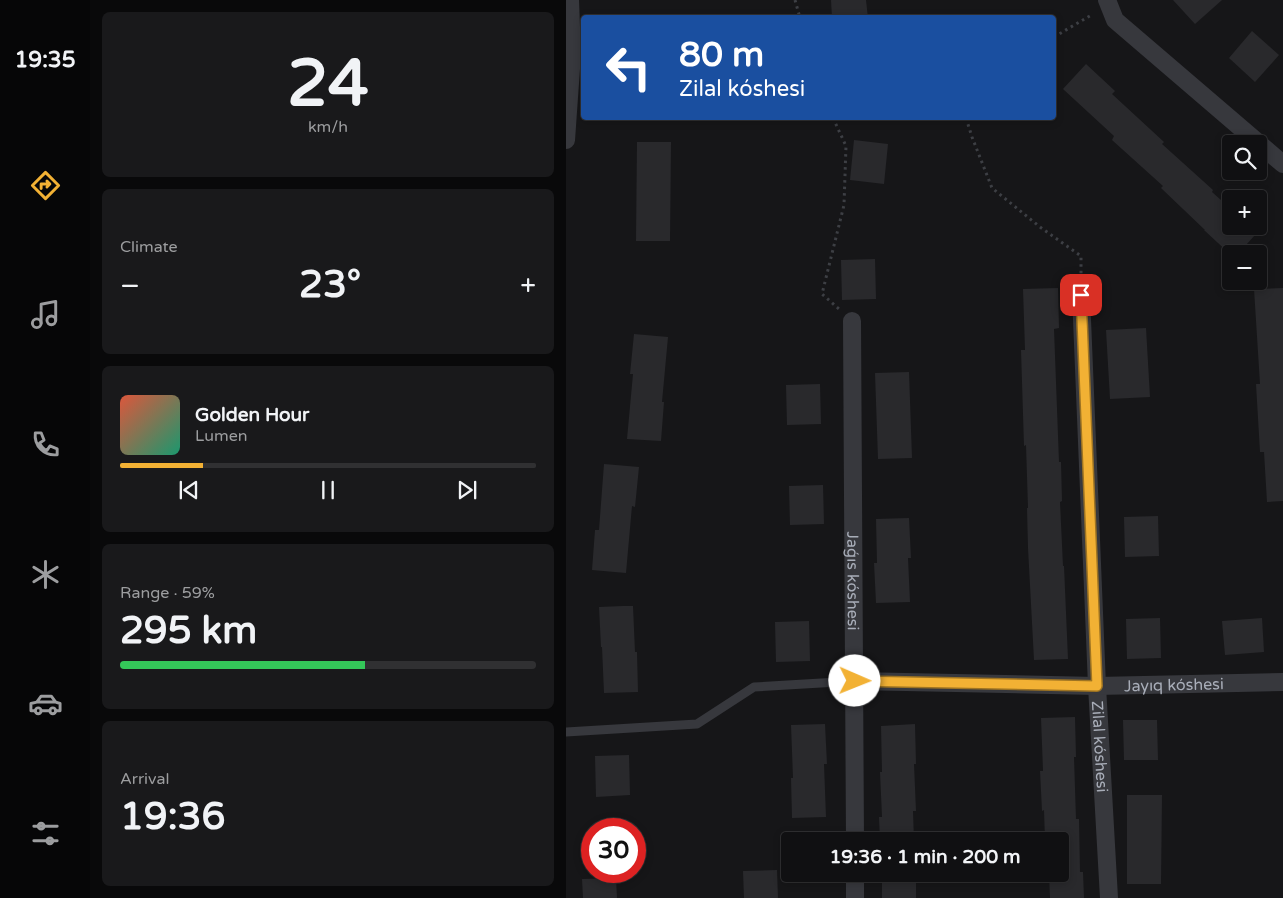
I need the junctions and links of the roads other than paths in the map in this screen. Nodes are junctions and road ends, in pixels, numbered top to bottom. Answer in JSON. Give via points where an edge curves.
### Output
{"nodes":[{"id":1,"x":570,"y":0,"type":"edge"},
{"id":2,"x":1108,"y":2,"type":"edge"},
{"id":3,"x":569,"y":53,"type":"edge"},
{"id":4,"x":566,"y":140,"type":"edge"},
{"id":5,"x":1283,"y":164,"type":"edge"},
{"id":6,"x":1081,"y":295,"type":"road end"},
{"id":7,"x":852,"y":321,"type":"road end"},
{"id":8,"x":855,"y":681,"type":"junction"},
{"id":9,"x":1283,"y":682,"type":"edge"},
{"id":10,"x":1097,"y":686,"type":"junction"},
{"id":11,"x":566,"y":732,"type":"edge"},
{"id":12,"x":855,"y":832,"type":"edge"},
{"id":13,"x":855,"y":882,"type":"edge"},
{"id":14,"x":855,"y":898,"type":"edge"},
{"id":15,"x":1109,"y":898,"type":"edge"}],
"edges":[{"from":1,"to":3,"type":"street"},
{"from":2,"to":5,"type":"street","via":[[1115,20]]},
{"from":3,"to":4,"type":"street"},
{"from":6,"to":10,"type":"street","name":"Zilal kóshesi"},
{"from":7,"to":8,"type":"street","name":"Jaǵıs kóshesi"},
{"from":8,"to":10,"type":"street","name":"Jayıq kóshesi"},
{"from":8,"to":11,"type":"lane","via":[[754,687],[697,724]]},
{"from":8,"to":12,"type":"street","name":"Jaǵıs kóshesi"},
{"from":9,"to":10,"type":"street","name":"Jayıq kóshesi"},
{"from":10,"to":15,"type":"street","name":"Zilal kóshesi"},
{"from":13,"to":14,"type":"street"}]}
